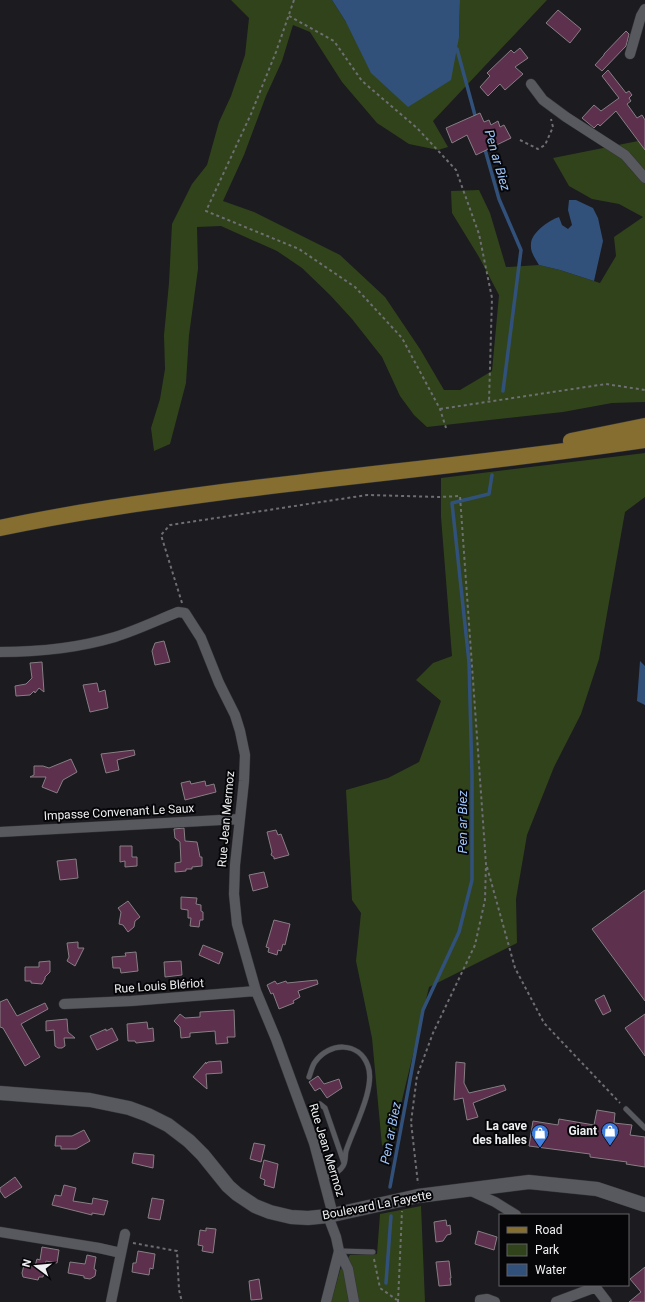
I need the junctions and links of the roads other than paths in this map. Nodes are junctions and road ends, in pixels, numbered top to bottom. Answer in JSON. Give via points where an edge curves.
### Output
{"nodes":[{"id":1,"x":645,"y":9,"type":"edge"},
{"id":2,"x":630,"y":54,"type":"dead end"},
{"id":3,"x":531,"y":84,"type":"dead end"},
{"id":4,"x":645,"y":178,"type":"edge"},
{"id":5,"x":645,"y":426,"type":"edge"},
{"id":6,"x":645,"y":440,"type":"edge"},
{"id":7,"x":475,"y":462,"type":"junction"},
{"id":8,"x":0,"y":528,"type":"edge"},
{"id":9,"x":0,"y":652,"type":"edge"},
{"id":10,"x":239,"y":819,"type":"junction"},
{"id":11,"x":0,"y":832,"type":"edge"},
{"id":12,"x":256,"y":991,"type":"junction"},
{"id":13,"x":64,"y":1004,"type":"dead end"},
{"id":14,"x":309,"y":1077,"type":"dead end"},
{"id":15,"x":0,"y":1093,"type":"edge"},
{"id":16,"x":320,"y":1104,"type":"dead end"},
{"id":17,"x":626,"y":1109,"type":"road end"},
{"id":18,"x":645,"y":1128,"type":"edge"},
{"id":19,"x":344,"y":1164,"type":"junction"},
{"id":20,"x":324,"y":1179,"type":"junction"},
{"id":21,"x":468,"y":1189,"type":"junction"},
{"id":22,"x":645,"y":1205,"type":"edge"},
{"id":23,"x":514,"y":1214,"type":"edge"},
{"id":24,"x":331,"y":1216,"type":"junction"},
{"id":25,"x":0,"y":1232,"type":"edge"},
{"id":26,"x":125,"y":1238,"type":"road end"},
{"id":27,"x":339,"y":1251,"type":"junction"},
{"id":28,"x":121,"y":1252,"type":"junction"},
{"id":29,"x":373,"y":1252,"type":"road end"},
{"id":30,"x":595,"y":1286,"type":"edge"},
{"id":31,"x":111,"y":1302,"type":"edge"},
{"id":32,"x":326,"y":1302,"type":"edge"},
{"id":33,"x":354,"y":1302,"type":"edge"},
{"id":34,"x":480,"y":1302,"type":"edge"},
{"id":35,"x":494,"y":1302,"type":"edge"},
{"id":36,"x":556,"y":1302,"type":"edge"},
{"id":37,"x":607,"y":1302,"type":"edge"}],
"edges":[{"from":1,"to":2,"type":"street"},
{"from":3,"to":4,"type":"street","via":[[543,100],[566,118],[625,155]]},
{"from":5,"to":7,"type":"main road"},
{"from":6,"to":7,"type":"main road"},
{"from":7,"to":8,"type":"main road","via":[[156,501]]},
{"from":9,"to":10,"type":"street","name":"Rue Jean Mermoz","via":[[71,647],[116,637],[178,612],[185,613],[201,638],[240,731],[245,755]]},
{"from":10,"to":11,"type":"street","name":"Impasse Convenant Le Saux"},
{"from":10,"to":12,"type":"street","name":"Rue Jean Mermoz","via":[[234,894],[238,924]]},
{"from":12,"to":13,"type":"street","name":"Rue Louis Blériot"},
{"from":12,"to":20,"type":"street","name":"Rue Jean Mermoz","via":[[314,1143]]},
{"from":14,"to":19,"type":"lane","via":[[315,1062],[337,1047],[356,1050],[369,1067],[370,1080],[366,1099],[346,1151]]},
{"from":15,"to":24,"type":"main road","name":"Boulevard La Fayette","via":[[90,1100],[129,1108],[148,1115],[168,1125],[189,1141],[228,1186],[254,1206],[291,1218]]},
{"from":16,"to":19,"type":"lane","via":[[325,1108]]},
{"from":17,"to":18,"type":"lane"},
{"from":19,"to":20,"type":"lane","via":[[340,1171]]},
{"from":20,"to":24,"type":"street","name":"Rue Jean Mermoz"},
{"from":21,"to":22,"type":"main road","name":"Boulevard La Fayette","via":[[528,1182],[597,1189]]},
{"from":21,"to":23,"type":"street"},
{"from":21,"to":24,"type":"main road","name":"Boulevard La Fayette","via":[[418,1196]]},
{"from":24,"to":27,"type":"street","name":"Rue Jean Mermoz"},
{"from":25,"to":28,"type":"street"},
{"from":26,"to":28,"type":"street"},
{"from":27,"to":29,"type":"lane"},
{"from":27,"to":32,"type":"street"},
{"from":27,"to":33,"type":"street","name":"Rue Jean Mermoz","via":[[348,1269]]},
{"from":28,"to":31,"type":"street"},
{"from":30,"to":36,"type":"street"},
{"from":30,"to":37,"type":"street"},
{"from":34,"to":35,"type":"street","via":[[487,1299]]}]}
